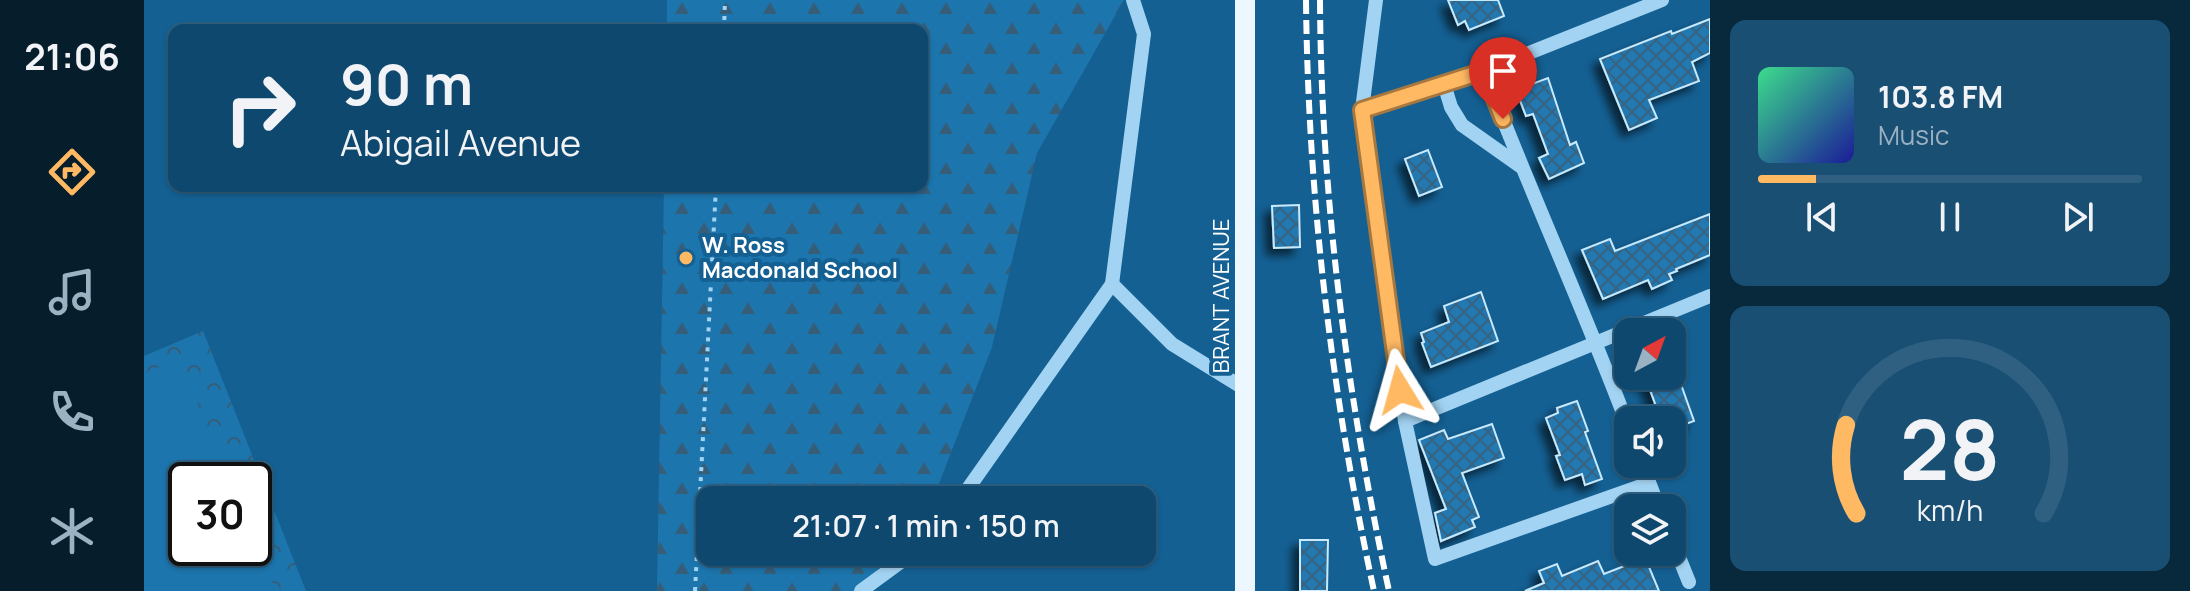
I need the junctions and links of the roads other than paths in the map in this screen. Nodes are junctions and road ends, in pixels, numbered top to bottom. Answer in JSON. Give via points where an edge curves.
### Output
{"nodes":[{"id":1,"x":1133,"y":0,"type":"edge"},
{"id":2,"x":1245,"y":0,"type":"edge"},
{"id":3,"x":1376,"y":0,"type":"edge"},
{"id":4,"x":1662,"y":0,"type":"edge"},
{"id":5,"x":1484,"y":71,"type":"junction"},
{"id":6,"x":1444,"y":84,"type":"junction"},
{"id":7,"x":1362,"y":110,"type":"junction"},
{"id":8,"x":1521,"y":166,"type":"junction"},
{"id":9,"x":1112,"y":284,"type":"junction"},
{"id":10,"x":1710,"y":296,"type":"edge"},
{"id":11,"x":1597,"y":343,"type":"junction"},
{"id":12,"x":1245,"y":389,"type":"junction"},
{"id":13,"x":1621,"y":406,"type":"edge"},
{"id":14,"x":1405,"y":421,"type":"junction"},
{"id":15,"x":1647,"y":478,"type":"edge"},
{"id":16,"x":1649,"y":483,"type":"junction"},
{"id":17,"x":970,"y":486,"type":"edge"},
{"id":18,"x":1653,"y":494,"type":"edge"},
{"id":19,"x":895,"y":566,"type":"edge"},
{"id":20,"x":1683,"y":566,"type":"edge"},
{"id":21,"x":1689,"y":582,"type":"dead end"},
{"id":22,"x":861,"y":591,"type":"edge"},
{"id":23,"x":1245,"y":591,"type":"edge"}],
"edges":[{"from":1,"to":9,"type":"street","via":[[1144,34]]},
{"from":2,"to":12,"type":"main road","name":"BRANT AVENUE"},
{"from":3,"to":7,"type":"street"},
{"from":4,"to":5,"type":"street"},
{"from":5,"to":6,"type":"street"},
{"from":5,"to":8,"type":"street"},
{"from":6,"to":7,"type":"street"},
{"from":6,"to":8,"type":"street","via":[[1462,125]]},
{"from":7,"to":14,"type":"street"},
{"from":8,"to":11,"type":"street"},
{"from":9,"to":12,"type":"street","via":[[1172,344]]},
{"from":9,"to":17,"type":"street"},
{"from":10,"to":11,"type":"street"},
{"from":11,"to":13,"type":"street"},
{"from":11,"to":14,"type":"street"},
{"from":12,"to":23,"type":"main road","name":"BRANT AVENUE"},
{"from":14,"to":16,"type":"street","via":[[1435,559]]},
{"from":15,"to":16,"type":"street"},
{"from":16,"to":18,"type":"street"},
{"from":19,"to":22,"type":"street"},
{"from":20,"to":21,"type":"street"}]}
